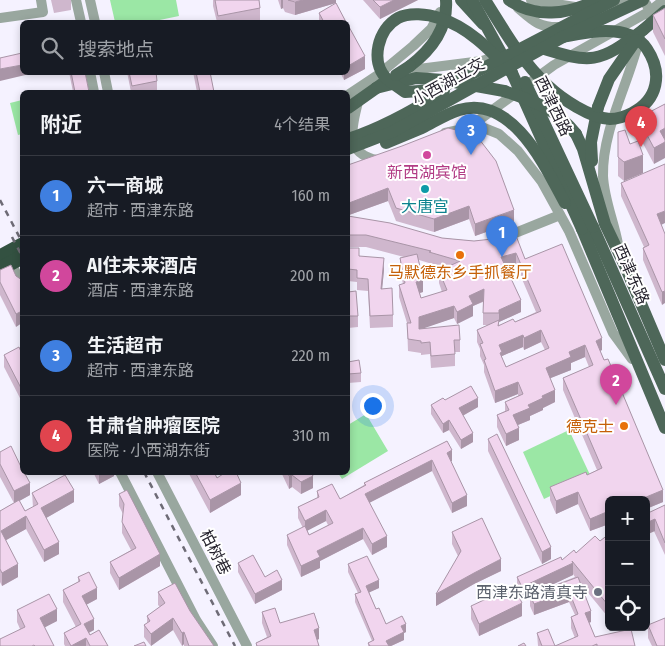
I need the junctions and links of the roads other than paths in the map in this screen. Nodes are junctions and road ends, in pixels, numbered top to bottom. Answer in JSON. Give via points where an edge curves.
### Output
{"nodes":[{"id":1,"x":41,"y":0,"type":"edge"},
{"id":2,"x":76,"y":0,"type":"edge"},
{"id":3,"x":90,"y":0,"type":"edge"},
{"id":4,"x":440,"y":0,"type":"edge"},
{"id":5,"x":446,"y":0,"type":"edge"},
{"id":6,"x":461,"y":0,"type":"edge"},
{"id":7,"x":472,"y":0,"type":"edge"},
{"id":8,"x":484,"y":0,"type":"edge"},
{"id":9,"x":509,"y":0,"type":"edge"},
{"id":10,"x":531,"y":0,"type":"edge"},
{"id":11,"x":614,"y":0,"type":"edge"},
{"id":12,"x":624,"y":0,"type":"edge"},
{"id":13,"x":644,"y":0,"type":"edge"},
{"id":14,"x":664,"y":0,"type":"edge"},
{"id":15,"x":600,"y":5,"type":"edge"},
{"id":16,"x":650,"y":11,"type":"junction"},
{"id":17,"x":665,"y":11,"type":"edge"},
{"id":18,"x":0,"y":18,"type":"edge"},
{"id":19,"x":81,"y":20,"type":"edge"},
{"id":20,"x":95,"y":20,"type":"edge"},
{"id":21,"x":628,"y":25,"type":"junction"},
{"id":22,"x":571,"y":27,"type":"junction"},
{"id":23,"x":643,"y":30,"type":"junction"},
{"id":24,"x":563,"y":37,"type":"junction"},
{"id":25,"x":638,"y":49,"type":"junction"},
{"id":26,"x":512,"y":73,"type":"junction"},
{"id":27,"x":91,"y":75,"type":"edge"},
{"id":28,"x":105,"y":75,"type":"edge"},
{"id":29,"x":378,"y":75,"type":"junction"},
{"id":30,"x":470,"y":75,"type":"junction"},
{"id":31,"x":376,"y":88,"type":"junction"},
{"id":32,"x":94,"y":90,"type":"edge"},
{"id":33,"x":108,"y":90,"type":"edge"},
{"id":34,"x":351,"y":102,"type":"edge"},
{"id":35,"x":468,"y":128,"type":"junction"},
{"id":36,"x":350,"y":134,"type":"edge"},
{"id":37,"x":438,"y":135,"type":"edge"},
{"id":38,"x":350,"y":149,"type":"edge"},
{"id":39,"x":350,"y":150,"type":"edge"},
{"id":40,"x":359,"y":165,"type":"edge"},
{"id":41,"x":593,"y":183,"type":"junction"},
{"id":42,"x":560,"y":215,"type":"junction"},
{"id":43,"x":588,"y":228,"type":"junction"},
{"id":44,"x":492,"y":242,"type":"edge"},
{"id":45,"x":20,"y":247,"type":"edge"},
{"id":46,"x":619,"y":252,"type":"junction"},
{"id":47,"x":8,"y":261,"type":"edge"},
{"id":48,"x":20,"y":282,"type":"edge"},
{"id":49,"x":610,"y":296,"type":"junction"},
{"id":50,"x":665,"y":360,"type":"edge"},
{"id":51,"x":641,"y":371,"type":"junction"},
{"id":52,"x":665,"y":389,"type":"edge"},
{"id":53,"x":665,"y":428,"type":"edge"},
{"id":54,"x":122,"y":475,"type":"edge"},
{"id":55,"x":160,"y":475,"type":"edge"},
{"id":56,"x":213,"y":646,"type":"edge"},
{"id":57,"x":248,"y":646,"type":"edge"}],
"edges":[{"from":1,"to":18,"type":"street","via":[[43,12]]},
{"from":2,"to":19,"type":"street"},
{"from":3,"to":20,"type":"street"},
{"from":4,"to":29,"type":"street","via":[[440,11],[431,29]]},
{"from":5,"to":31,"type":"main road","bridge":true,"via":[[442,26],[435,42],[410,66]]},
{"from":6,"to":23,"type":"main road","bridge":true,"via":[[483,24],[504,36],[563,55],[587,59],[603,57],[617,50]]},
{"from":7,"to":26,"type":"main road","bridge":true},
{"from":8,"to":24,"type":"main road","bridge":true,"via":[[533,71],[549,87],[577,106],[594,116],[611,119],[643,107],[653,93],[656,74],[653,58],[642,42],[632,35],[616,31]]},
{"from":8,"to":43,"type":"main road","name":"西津西路","bridge":true,"via":[[541,114]]},
{"from":9,"to":15,"type":"main road","bridge":true,"via":[[532,11],[557,13]]},
{"from":9,"to":22,"type":"street","via":[[532,20],[546,27]]},
{"from":10,"to":15,"type":"street"},
{"from":11,"to":30,"type":"main road","name":"小西湖立交","bridge":true},
{"from":12,"to":15,"type":"street"},
{"from":13,"to":16,"type":"street"},
{"from":13,"to":24,"type":"main road","name":"小西湖立交","bridge":true},
{"from":14,"to":16,"type":"street"},
{"from":15,"to":21,"type":"street","via":[[624,19]]},
{"from":15,"to":22,"type":"street"},
{"from":16,"to":21,"type":"street"},
{"from":16,"to":25,"type":"street","via":[[642,26]]},
{"from":17,"to":23,"type":"main road"},
{"from":21,"to":25,"type":"street","via":[[634,32]]},
{"from":21,"to":35,"type":"street","via":[[554,65]]},
{"from":22,"to":29,"type":"street","via":[[482,61]]},
{"from":23,"to":41,"type":"main road","bridge":true,"via":[[609,79],[598,107],[591,142]]},
{"from":24,"to":38,"type":"main road","name":"小西湖立交","bridge":true,"via":[[392,132]]},
{"from":25,"to":46,"type":"street","via":[[617,106],[603,176]]},
{"from":26,"to":30,"type":"main road","bridge":true,"via":[[465,29],[438,17],[406,15],[388,26],[382,35],[377,59],[386,78],[405,92],[434,90]]},
{"from":26,"to":43,"type":"main road","bridge":true},
{"from":27,"to":32,"type":"street"},
{"from":28,"to":33,"type":"street"},
{"from":29,"to":34,"type":"street"},
{"from":30,"to":36,"type":"main road","bridge":true,"via":[[371,131]]},
{"from":31,"to":34,"type":"main road"},
{"from":31,"to":41,"type":"main road","bridge":true,"via":[[428,78],[504,91],[528,100],[555,112],[576,134]]},
{"from":34,"to":36,"type":"street"},
{"from":35,"to":37,"type":"street"},
{"from":35,"to":42,"type":"street","name":"西津东路","via":[[484,128],[499,134],[518,151],[542,182]]},
{"from":36,"to":40,"type":"street","via":[[358,151],[366,158],[380,159]]},
{"from":39,"to":49,"type":"main road","bridge":true,"via":[[382,144],[458,110],[482,108],[498,113],[520,133],[546,168]]},
{"from":41,"to":46,"type":"main road","via":[[605,224]]},
{"from":42,"to":44,"type":"street"},
{"from":42,"to":51,"type":"street","name":"西津东路","via":[[613,333]]},
{"from":43,"to":49,"type":"main road","name":"西津东路"},
{"from":43,"to":52,"type":"main road","name":"西津东路"},
{"from":45,"to":47,"type":"highway"},
{"from":46,"to":50,"type":"main road"},
{"from":47,"to":48,"type":"street"},
{"from":49,"to":51,"type":"main road","name":"西津东路"},
{"from":51,"to":53,"type":"main road","name":"西津东路"},
{"from":54,"to":56,"type":"street","via":[[196,620]]},
{"from":55,"to":57,"type":"street","name":"柏树巷"}]}
